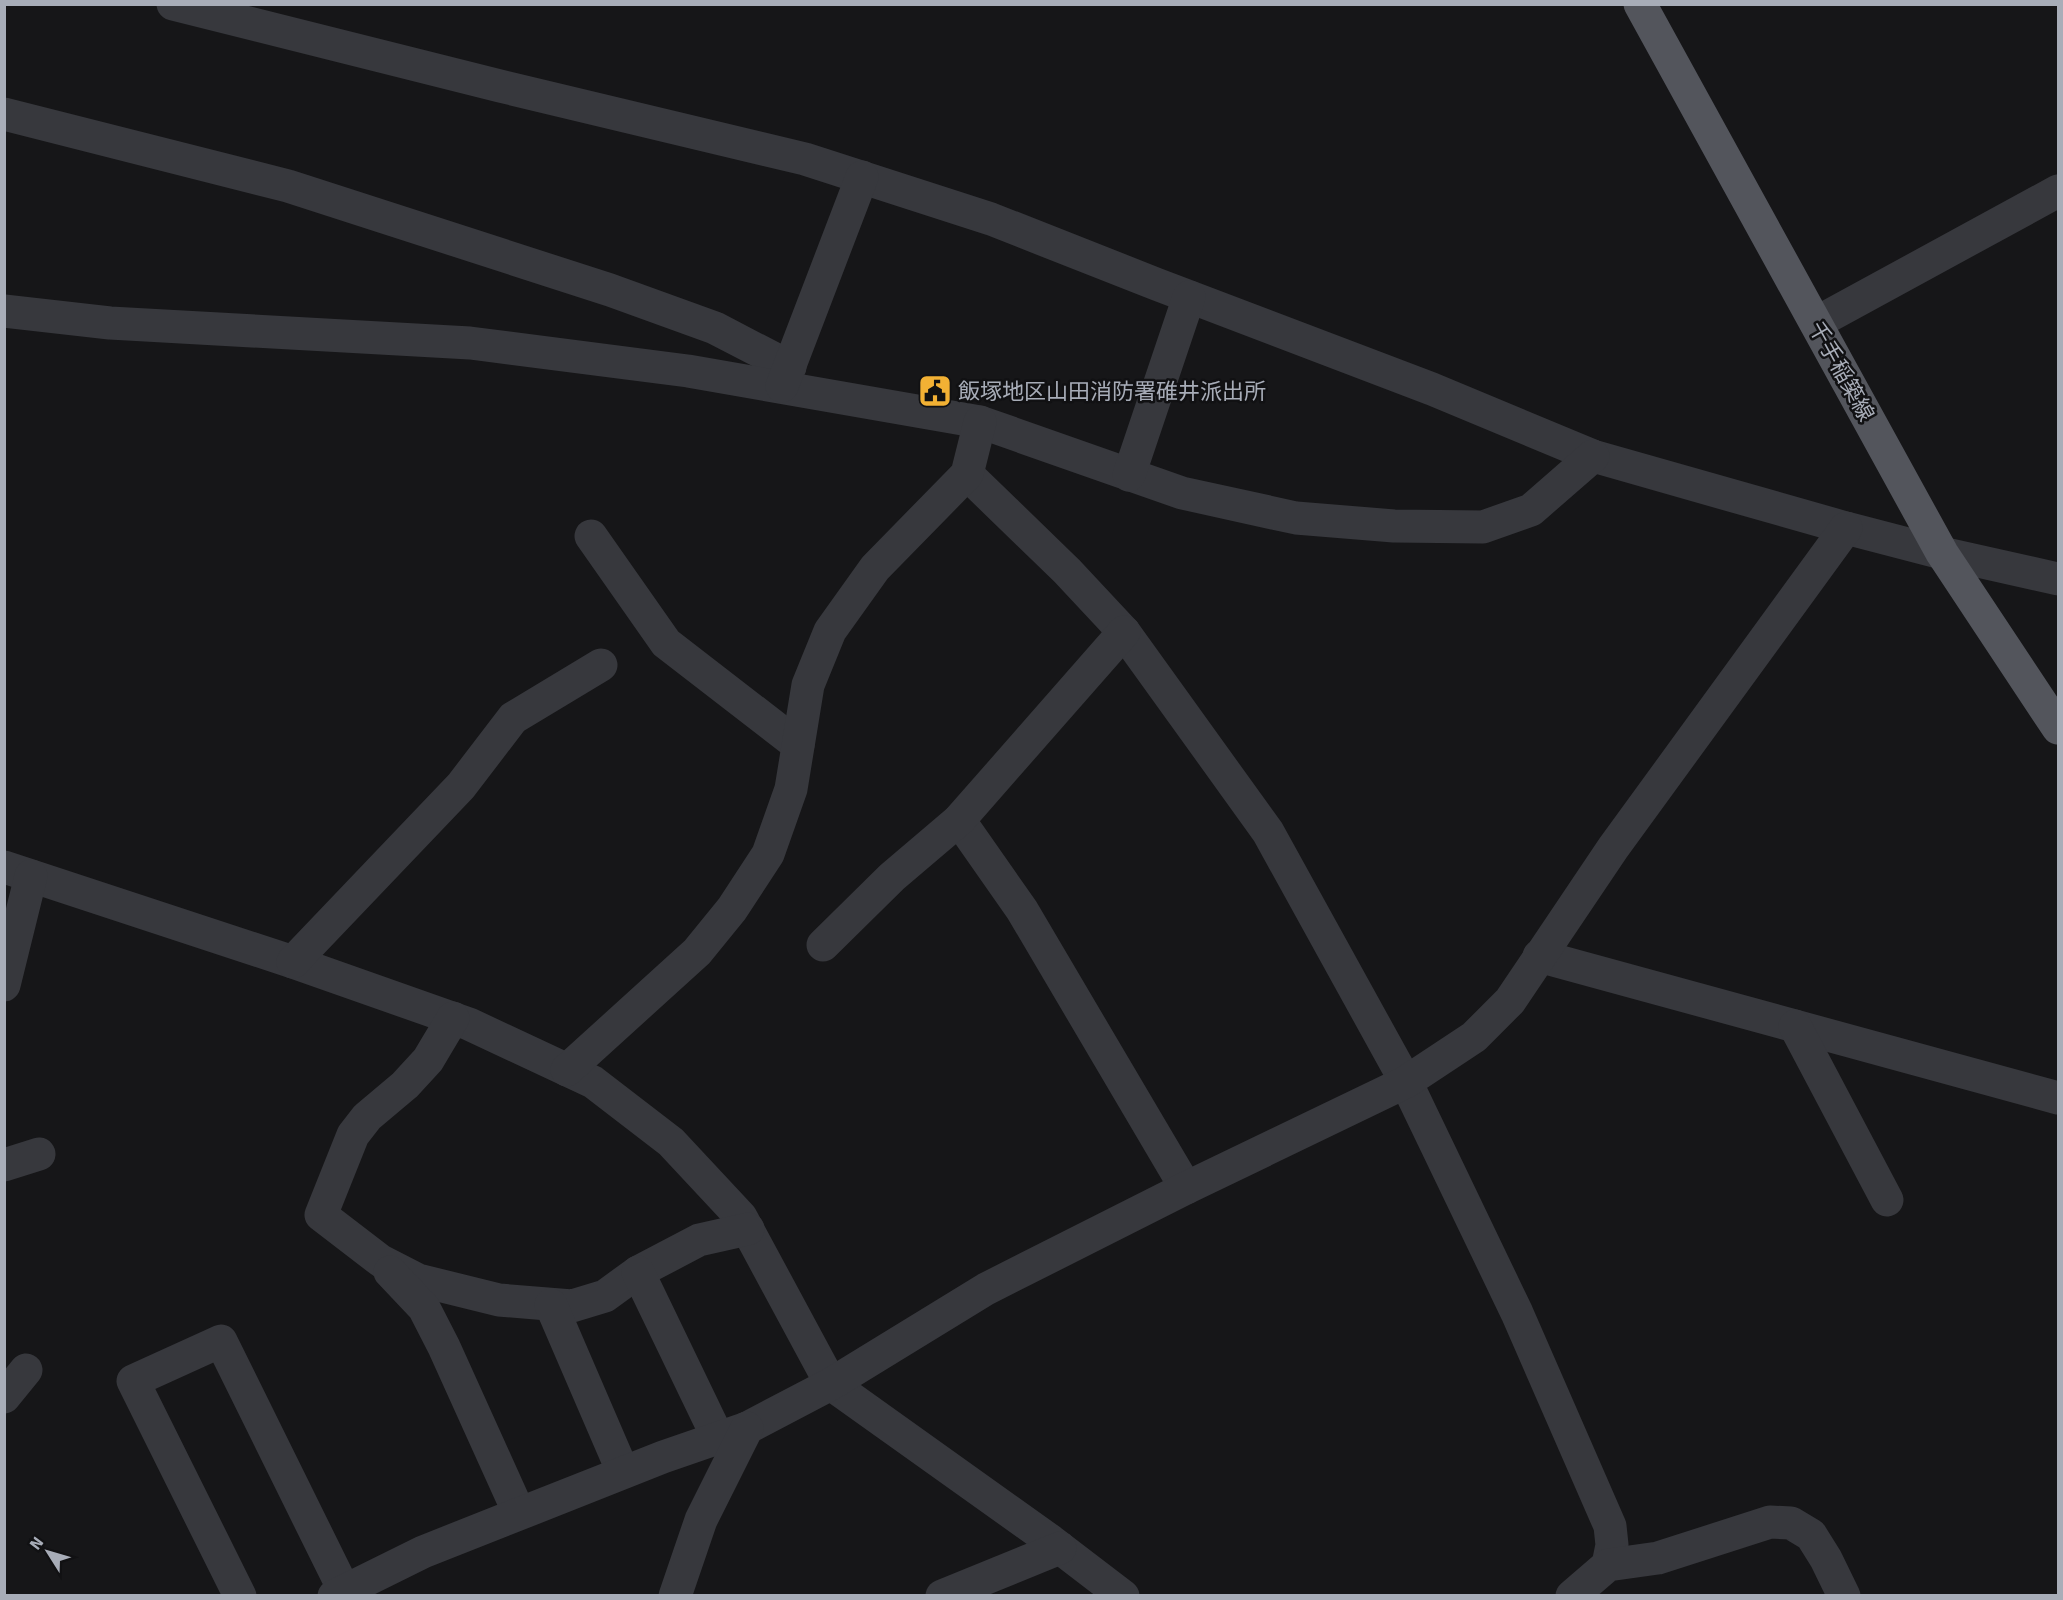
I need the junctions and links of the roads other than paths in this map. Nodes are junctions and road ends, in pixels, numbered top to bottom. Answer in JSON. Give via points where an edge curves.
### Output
{"nodes":[{"id":1,"x":173,"y":4,"type":"edge"},
{"id":2,"x":1640,"y":4,"type":"edge"},
{"id":3,"x":4,"y":114,"type":"edge"},
{"id":4,"x":862,"y":177,"type":"junction"},
{"id":5,"x":2058,"y":191,"type":"edge"},
{"id":6,"x":1189,"y":297,"type":"junction"},
{"id":7,"x":4,"y":311,"type":"edge"},
{"id":8,"x":1816,"y":323,"type":"junction"},
{"id":9,"x":786,"y":377,"type":"junction"},
{"id":10,"x":980,"y":422,"type":"junction"},
{"id":11,"x":1593,"y":456,"type":"junction"},
{"id":12,"x":967,"y":474,"type":"junction"},
{"id":13,"x":1129,"y":475,"type":"junction"},
{"id":14,"x":1846,"y":528,"type":"junction"},
{"id":15,"x":591,"y":536,"type":"dead end"},
{"id":16,"x":1942,"y":553,"type":"junction"},
{"id":17,"x":2058,"y":579,"type":"edge"},
{"id":18,"x":1124,"y":632,"type":"junction"},
{"id":19,"x":601,"y":665,"type":"dead end"},
{"id":20,"x":2058,"y":728,"type":"edge"},
{"id":21,"x":798,"y":745,"type":"junction"},
{"id":22,"x":958,"y":820,"type":"junction"},
{"id":23,"x":18,"y":872,"type":"edge"},
{"id":24,"x":824,"y":945,"type":"dead end"},
{"id":25,"x":1539,"y":956,"type":"junction"},
{"id":26,"x":293,"y":962,"type":"junction"},
{"id":27,"x":4,"y":985,"type":"edge"},
{"id":28,"x":453,"y":1018,"type":"junction"},
{"id":29,"x":1795,"y":1026,"type":"junction"},
{"id":30,"x":567,"y":1070,"type":"junction"},
{"id":31,"x":1406,"y":1082,"type":"junction"},
{"id":32,"x":2058,"y":1098,"type":"edge"},
{"id":33,"x":39,"y":1155,"type":"dead end"},
{"id":34,"x":4,"y":1165,"type":"edge"},
{"id":35,"x":1186,"y":1188,"type":"junction"},
{"id":36,"x":1887,"y":1200,"type":"dead end"},
{"id":37,"x":748,"y":1229,"type":"junction"},
{"id":38,"x":381,"y":1262,"type":"junction"},
{"id":39,"x":638,"y":1272,"type":"junction"},
{"id":40,"x":551,"y":1305,"type":"junction"},
{"id":41,"x":26,"y":1370,"type":"dead end"},
{"id":42,"x":831,"y":1384,"type":"junction"},
{"id":43,"x":4,"y":1397,"type":"edge"},
{"id":44,"x":732,"y":1433,"type":"junction"},
{"id":45,"x":623,"y":1472,"type":"junction"},
{"id":46,"x":519,"y":1513,"type":"junction"},
{"id":47,"x":1059,"y":1548,"type":"junction"},
{"id":48,"x":1608,"y":1565,"type":"junction"},
{"id":49,"x":339,"y":1593,"type":"edge"},
{"id":50,"x":240,"y":1596,"type":"edge"},
{"id":51,"x":675,"y":1596,"type":"edge"},
{"id":52,"x":942,"y":1596,"type":"edge"},
{"id":53,"x":1123,"y":1596,"type":"edge"},
{"id":54,"x":1572,"y":1596,"type":"edge"},
{"id":55,"x":1844,"y":1596,"type":"edge"}],
"edges":[{"from":1,"to":4,"type":"street","via":[[804,159]]},
{"from":2,"to":8,"type":"main road","name":"千手稲築線"},
{"from":3,"to":9,"type":"street","via":[[288,186],[599,286],[715,328]]},
{"from":4,"to":6,"type":"street","via":[[991,219]]},
{"from":4,"to":9,"type":"street"},
{"from":5,"to":8,"type":"street"},
{"from":6,"to":11,"type":"street","via":[[1431,389]]},
{"from":6,"to":13,"type":"street"},
{"from":7,"to":9,"type":"street","via":[[110,324],[470,343],[688,370]]},
{"from":8,"to":16,"type":"main road","name":"千手稲築線"},
{"from":9,"to":10,"type":"street"},
{"from":10,"to":12,"type":"street"},
{"from":10,"to":13,"type":"street"},
{"from":11,"to":13,"type":"street","via":[[1531,510],[1483,527],[1394,526],[1296,518],[1182,494]]},
{"from":11,"to":14,"type":"street"},
{"from":12,"to":18,"type":"street"},
{"from":12,"to":21,"type":"street","via":[[875,568],[830,631],[808,685]]},
{"from":14,"to":16,"type":"street"},
{"from":14,"to":25,"type":"street"},
{"from":15,"to":21,"type":"street","via":[[666,643]]},
{"from":16,"to":17,"type":"street"},
{"from":16,"to":20,"type":"main road","name":"千手稲築線"},
{"from":18,"to":22,"type":"street"},
{"from":18,"to":31,"type":"street","via":[[1268,832]]},
{"from":19,"to":26,"type":"street","via":[[513,718],[461,786]]},
{"from":21,"to":30,"type":"street","via":[[791,789],[768,855],[732,909],[697,952]]},
{"from":22,"to":24,"type":"street","via":[[892,877]]},
{"from":22,"to":35,"type":"street","via":[[1023,910]]},
{"from":23,"to":26,"type":"street"},
{"from":23,"to":27,"type":"street"},
{"from":25,"to":29,"type":"street"},
{"from":25,"to":31,"type":"street","via":[[1510,1001],[1474,1037]]},
{"from":26,"to":28,"type":"street"},
{"from":28,"to":30,"type":"street"},
{"from":28,"to":38,"type":"street","via":[[428,1060],[353,1135],[321,1215]]},
{"from":29,"to":32,"type":"street"},
{"from":29,"to":36,"type":"street"},
{"from":30,"to":37,"type":"street","via":[[593,1082],[670,1142]]},
{"from":31,"to":35,"type":"street"},
{"from":31,"to":48,"type":"street","via":[[1517,1313],[1610,1526]]},
{"from":33,"to":34,"type":"street"},
{"from":35,"to":42,"type":"street","via":[[986,1289]]},
{"from":37,"to":39,"type":"street","via":[[699,1240]]},
{"from":37,"to":42,"type":"street"},
{"from":38,"to":40,"type":"street","via":[[418,1280],[500,1300]]},
{"from":38,"to":46,"type":"street","via":[[424,1308]]},
{"from":39,"to":40,"type":"street","via":[[605,1296],[572,1306]]},
{"from":39,"to":44,"type":"street"},
{"from":40,"to":45,"type":"street"},
{"from":41,"to":43,"type":"street"},
{"from":42,"to":44,"type":"street"},
{"from":42,"to":47,"type":"street"},
{"from":44,"to":45,"type":"street"},
{"from":44,"to":51,"type":"street"},
{"from":45,"to":46,"type":"street"},
{"from":46,"to":49,"type":"street","via":[[423,1552]]},
{"from":47,"to":52,"type":"street"},
{"from":47,"to":53,"type":"street"},
{"from":48,"to":54,"type":"street"},
{"from":48,"to":55,"type":"street","via":[[1658,1558],[1770,1522],[1791,1523],[1811,1535]]},
{"from":49,"to":50,"type":"street","via":[[221,1341],[133,1381]]}]}
